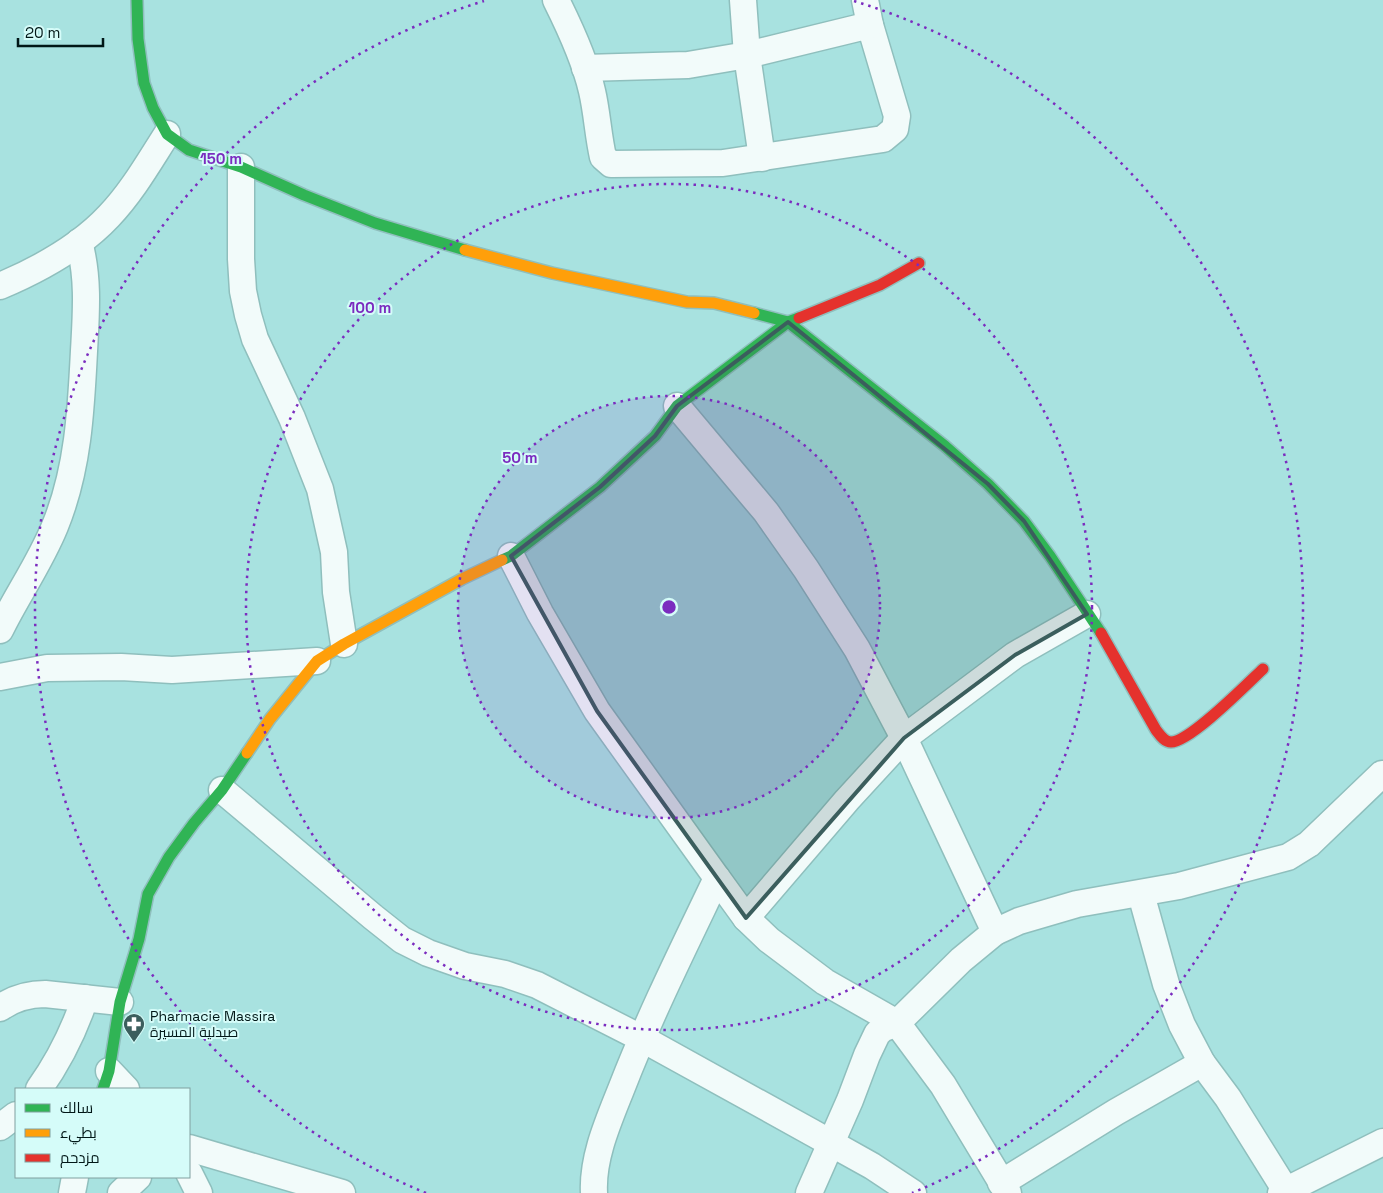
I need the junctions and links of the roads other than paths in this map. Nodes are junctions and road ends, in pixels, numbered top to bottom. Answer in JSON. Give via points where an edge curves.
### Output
{"nodes":[{"id":1,"x":137,"y":0,"type":"edge"},
{"id":2,"x":556,"y":0,"type":"edge"},
{"id":3,"x":743,"y":0,"type":"edge"},
{"id":4,"x":865,"y":0,"type":"edge"},
{"id":5,"x":870,"y":25,"type":"junction"},
{"id":6,"x":747,"y":55,"type":"junction"},
{"id":7,"x":585,"y":68,"type":"junction"},
{"id":8,"x":167,"y":134,"type":"junction"},
{"id":9,"x":762,"y":158,"type":"junction"},
{"id":10,"x":242,"y":167,"type":"junction"},
{"id":11,"x":78,"y":242,"type":"junction"},
{"id":12,"x":919,"y":263,"type":"dead end"},
{"id":13,"x":0,"y":286,"type":"edge"},
{"id":14,"x":788,"y":322,"type":"junction"},
{"id":15,"x":677,"y":406,"type":"junction"},
{"id":16,"x":511,"y":556,"type":"junction"},
{"id":17,"x":1088,"y":614,"type":"junction"},
{"id":18,"x":0,"y":630,"type":"edge"},
{"id":19,"x":344,"y":644,"type":"junction"},
{"id":20,"x":317,"y":661,"type":"junction"},
{"id":21,"x":1263,"y":670,"type":"dead end"},
{"id":22,"x":0,"y":677,"type":"edge"},
{"id":23,"x":904,"y":738,"type":"junction"},
{"id":24,"x":1382,"y":774,"type":"edge"},
{"id":25,"x":222,"y":790,"type":"junction"},
{"id":26,"x":717,"y":878,"type":"junction"},
{"id":27,"x":1141,"y":894,"type":"junction"},
{"id":28,"x":746,"y":918,"type":"junction"},
{"id":29,"x":995,"y":932,"type":"junction"},
{"id":30,"x":85,"y":998,"type":"junction"},
{"id":31,"x":120,"y":1002,"type":"junction"},
{"id":32,"x":0,"y":1008,"type":"edge"},
{"id":33,"x":897,"y":1023,"type":"junction"},
{"id":34,"x":641,"y":1038,"type":"junction"},
{"id":35,"x":1202,"y":1063,"type":"junction"},
{"id":36,"x":112,"y":1083,"type":"edge"},
{"id":37,"x":40,"y":1088,"type":"edge"},
{"id":38,"x":15,"y":1116,"type":"edge"},
{"id":39,"x":0,"y":1127,"type":"edge"},
{"id":40,"x":830,"y":1142,"type":"junction"},
{"id":41,"x":1383,"y":1142,"type":"edge"},
{"id":42,"x":190,"y":1148,"type":"edge"},
{"id":43,"x":190,"y":1175,"type":"edge"},
{"id":44,"x":75,"y":1178,"type":"edge"},
{"id":45,"x":137,"y":1178,"type":"edge"},
{"id":46,"x":1004,"y":1188,"type":"edge"},
{"id":47,"x":1284,"y":1192,"type":"edge"},
{"id":48,"x":72,"y":1193,"type":"edge"},
{"id":49,"x":121,"y":1193,"type":"edge"},
{"id":50,"x":199,"y":1193,"type":"edge"},
{"id":51,"x":342,"y":1193,"type":"edge"},
{"id":52,"x":594,"y":1193,"type":"edge"},
{"id":53,"x":809,"y":1193,"type":"edge"},
{"id":54,"x":913,"y":1193,"type":"edge"}],
"edges":[{"from":1,"to":8,"type":"street","via":[[144,83]]},
{"from":2,"to":7,"type":"street"},
{"from":3,"to":6,"type":"street"},
{"from":4,"to":5,"type":"street"},
{"from":5,"to":6,"type":"street"},
{"from":5,"to":9,"type":"street","via":[[898,116],[895,129],[883,139]]},
{"from":6,"to":7,"type":"street","via":[[688,65]]},
{"from":6,"to":9,"type":"street"},
{"from":7,"to":9,"type":"street","via":[[592,91],[602,156],[611,164],[723,163]]},
{"from":8,"to":10,"type":"street","via":[[189,150]]},
{"from":8,"to":11,"type":"street","via":[[115,209]]},
{"from":10,"to":14,"type":"street","via":[[375,223],[446,245],[552,273],[687,302],[714,303]]},
{"from":10,"to":19,"type":"street","via":[[241,259],[248,315],[255,339],[292,418],[320,489],[334,552]]},
{"from":11,"to":13,"type":"street","via":[[43,266]]},
{"from":11,"to":18,"type":"street","via":[[84,260],[86,307],[82,398],[74,468],[56,526]]},
{"from":12,"to":14,"type":"street","via":[[880,285]]},
{"from":14,"to":15,"type":"street"},
{"from":14,"to":17,"type":"street","via":[[988,484],[1024,521]]},
{"from":15,"to":16,"type":"street","via":[[655,436],[600,487]]},
{"from":15,"to":23,"type":"street","via":[[766,512],[806,569],[857,649]]},
{"from":16,"to":19,"type":"street","via":[[462,578]]},
{"from":16,"to":26,"type":"street","via":[[597,711]]},
{"from":17,"to":21,"type":"street","via":[[1110,646],[1156,730],[1166,741],[1183,738]]},
{"from":17,"to":23,"type":"street","via":[[1015,655]]},
{"from":19,"to":20,"type":"street"},
{"from":20,"to":22,"type":"street","via":[[172,670],[47,668]]},
{"from":20,"to":25,"type":"street","via":[[270,719]]},
{"from":23,"to":28,"type":"street"},
{"from":23,"to":29,"type":"street"},
{"from":24,"to":27,"type":"street","via":[[1310,844],[1288,857]]},
{"from":25,"to":31,"type":"street","via":[[169,857],[148,894],[139,939]]},
{"from":25,"to":34,"type":"street","via":[[402,940],[446,960],[538,985]]},
{"from":26,"to":28,"type":"street"},
{"from":26,"to":34,"type":"street"},
{"from":27,"to":29,"type":"street","via":[[1077,904],[1019,921]]},
{"from":27,"to":35,"type":"street","via":[[1166,984]]},
{"from":28,"to":33,"type":"street","via":[[769,940],[825,982]]},
{"from":29,"to":33,"type":"street","via":[[961,960]]},
{"from":30,"to":31,"type":"street"},
{"from":30,"to":32,"type":"street","via":[[33,994],[14,999]]},
{"from":30,"to":37,"type":"street","via":[[54,1068]]},
{"from":31,"to":36,"type":"street"},
{"from":33,"to":40,"type":"street","via":[[877,1034]]},
{"from":33,"to":46,"type":"street","via":[[943,1085]]},
{"from":34,"to":40,"type":"street"},
{"from":34,"to":52,"type":"street","via":[[602,1142]]},
{"from":35,"to":46,"type":"street","via":[[1116,1112]]},
{"from":35,"to":47,"type":"street","via":[[1228,1098]]},
{"from":38,"to":39,"type":"street"},
{"from":40,"to":53,"type":"street"},
{"from":40,"to":54,"type":"street"},
{"from":41,"to":47,"type":"street"},
{"from":42,"to":51,"type":"street"},
{"from":43,"to":50,"type":"street"},
{"from":44,"to":48,"type":"street"},
{"from":45,"to":49,"type":"street"}]}
